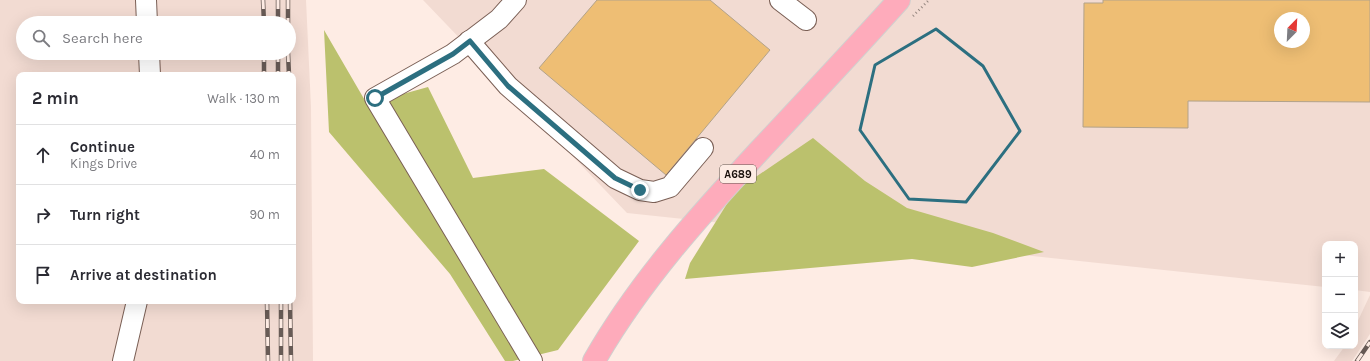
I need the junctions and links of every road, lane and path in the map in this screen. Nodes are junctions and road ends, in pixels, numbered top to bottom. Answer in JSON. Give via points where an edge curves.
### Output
{"nodes":[{"id":1,"x":146,"y":0,"type":"edge"},
{"id":2,"x":780,"y":0,"type":"edge"},
{"id":3,"x":899,"y":0,"type":"edge"},
{"id":4,"x":509,"y":2,"type":"edge"},
{"id":5,"x":147,"y":16,"type":"edge"},
{"id":6,"x":806,"y":20,"type":"dead end"},
{"id":7,"x":470,"y":41,"type":"junction"},
{"id":8,"x":149,"y":60,"type":"edge"},
{"id":9,"x":150,"y":72,"type":"edge"},
{"id":10,"x":702,"y":148,"type":"dead end"},
{"id":11,"x":136,"y":304,"type":"edge"},
{"id":12,"x":123,"y":361,"type":"edge"},
{"id":13,"x":532,"y":361,"type":"edge"},
{"id":14,"x":594,"y":361,"type":"edge"}],
"edges":[{"from":1,"to":5,"type":"street"},
{"from":2,"to":6,"type":"street"},
{"from":3,"to":14,"type":"highway","number":"A689","via":[[714,200],[628,307]]},
{"from":4,"to":7,"type":"street","via":[[499,19]]},
{"from":7,"to":10,"type":"street","via":[[508,86],[615,178],[640,190],[654,192],[670,188]]},
{"from":7,"to":13,"type":"street","via":[[453,54],[375,98]]},
{"from":8,"to":9,"type":"street"},
{"from":11,"to":12,"type":"street"}]}
